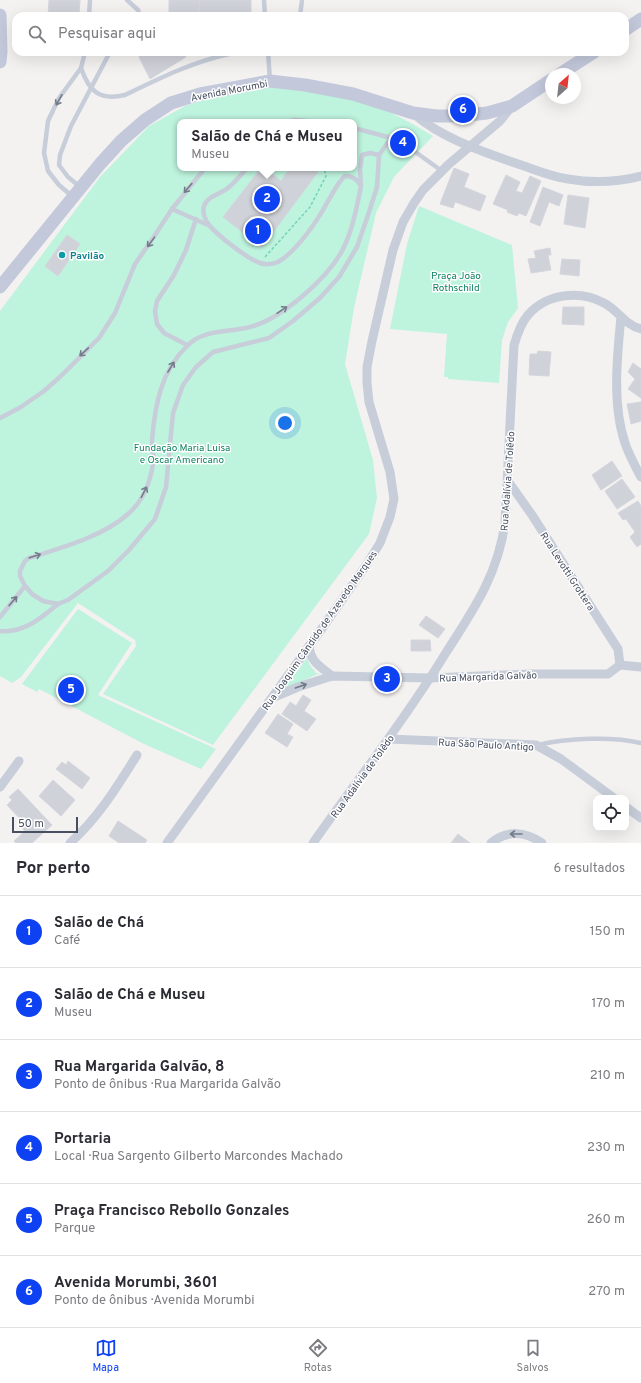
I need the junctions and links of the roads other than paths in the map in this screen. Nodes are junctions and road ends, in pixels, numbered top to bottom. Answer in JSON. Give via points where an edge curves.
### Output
{"nodes":[{"id":1,"x":90,"y":0,"type":"edge"},
{"id":2,"x":127,"y":0,"type":"edge"},
{"id":3,"x":264,"y":0,"type":"edge"},
{"id":4,"x":302,"y":0,"type":"edge"},
{"id":5,"x":89,"y":12,"type":"edge"},
{"id":6,"x":139,"y":12,"type":"edge"},
{"id":7,"x":265,"y":12,"type":"edge"},
{"id":8,"x":300,"y":12,"type":"edge"},
{"id":9,"x":0,"y":15,"type":"edge"},
{"id":10,"x":641,"y":19,"type":"edge"},
{"id":11,"x":629,"y":27,"type":"edge"},
{"id":12,"x":84,"y":56,"type":"edge"},
{"id":13,"x":108,"y":56,"type":"edge"},
{"id":14,"x":222,"y":56,"type":"edge"},
{"id":15,"x":268,"y":56,"type":"edge"},
{"id":16,"x":588,"y":56,"type":"edge"},
{"id":17,"x":0,"y":62,"type":"edge"},
{"id":18,"x":81,"y":68,"type":"junction"},
{"id":19,"x":569,"y":68,"type":"edge"},
{"id":20,"x":270,"y":81,"type":"junction"},
{"id":21,"x":545,"y":84,"type":"edge"},
{"id":22,"x":91,"y":89,"type":"junction"},
{"id":23,"x":512,"y":106,"type":"junction"},
{"id":24,"x":413,"y":113,"type":"junction"},
{"id":25,"x":357,"y":129,"type":"edge"},
{"id":26,"x":391,"y":138,"type":"junction"},
{"id":27,"x":399,"y":140,"type":"dead end"},
{"id":28,"x":407,"y":146,"type":"dead end"},
{"id":29,"x":470,"y":146,"type":"junction"},
{"id":30,"x":379,"y":155,"type":"junction"},
{"id":31,"x":203,"y":171,"type":"edge"},
{"id":32,"x":244,"y":171,"type":"edge"},
{"id":33,"x":442,"y":171,"type":"junction"},
{"id":34,"x":641,"y":176,"type":"edge"},
{"id":35,"x":361,"y":186,"type":"junction"},
{"id":36,"x":76,"y":192,"type":"junction"},
{"id":37,"x":172,"y":209,"type":"junction"},
{"id":38,"x":196,"y":219,"type":"junction"},
{"id":39,"x":208,"y":225,"type":"junction"},
{"id":40,"x":0,"y":286,"type":"edge"},
{"id":41,"x":621,"y":317,"type":"junction"},
{"id":42,"x":641,"y":329,"type":"edge"},
{"id":43,"x":187,"y":345,"type":"junction"},
{"id":44,"x":0,"y":418,"type":"edge"},
{"id":45,"x":641,"y":476,"type":"edge"},
{"id":46,"x":508,"y":481,"type":"junction"},
{"id":47,"x":25,"y":586,"type":"junction"},
{"id":48,"x":58,"y":604,"type":"junction"},
{"id":49,"x":0,"y":617,"type":"edge"},
{"id":50,"x":0,"y":631,"type":"edge"},
{"id":51,"x":309,"y":646,"type":"junction"},
{"id":52,"x":620,"y":665,"type":"junction"},
{"id":53,"x":641,"y":667,"type":"edge"},
{"id":54,"x":332,"y":676,"type":"junction"},
{"id":55,"x":430,"y":678,"type":"junction"},
{"id":56,"x":271,"y":698,"type":"junction"},
{"id":57,"x":389,"y":739,"type":"junction"},
{"id":58,"x":641,"y":743,"type":"edge"},
{"id":59,"x":536,"y":745,"type":"junction"},
{"id":60,"x":137,"y":755,"type":"dead end"},
{"id":61,"x":19,"y":761,"type":"dead end"},
{"id":62,"x":0,"y":788,"type":"edge"},
{"id":63,"x":610,"y":795,"type":"edge"},
{"id":64,"x":629,"y":809,"type":"edge"},
{"id":65,"x":641,"y":818,"type":"edge"},
{"id":66,"x":70,"y":843,"type":"edge"},
{"id":67,"x":167,"y":843,"type":"edge"},
{"id":68,"x":314,"y":843,"type":"edge"},
{"id":69,"x":491,"y":843,"type":"edge"},
{"id":70,"x":542,"y":843,"type":"edge"}],
"edges":[{"from":1,"to":5,"type":"lane"},
{"from":2,"to":6,"type":"lane"},
{"from":3,"to":7,"type":"lane"},
{"from":4,"to":8,"type":"lane"},
{"from":9,"to":17,"type":"main road"},
{"from":10,"to":11,"type":"main road"},
{"from":12,"to":18,"type":"lane"},
{"from":13,"to":22,"type":"lane"},
{"from":14,"to":22,"type":"lane","via":[[188,66],[124,95],[107,97]]},
{"from":15,"to":20,"type":"lane"},
{"from":16,"to":19,"type":"main road"},
{"from":18,"to":22,"type":"lane"},
{"from":18,"to":36,"type":"lane","one_way":true,"via":[[59,98],[48,120],[44,153],[48,172],[59,185]]},
{"from":20,"to":24,"type":"main road","name":"Avenida Morumbi","via":[[353,94]]},
{"from":20,"to":36,"type":"main road","name":"Avenida Morumbi","via":[[200,94],[171,103],[145,120],[121,141]]},
{"from":21,"to":23,"type":"main road","name":"Avenida Morumbi"},
{"from":22,"to":36,"type":"lane","via":[[71,126],[60,155],[59,165]]},
{"from":23,"to":24,"type":"main road","name":"Avenida Morumbi","via":[[460,116]]},
{"from":23,"to":29,"type":"street","name":"Rua Joaquim Cândido de Azevedo Marques","via":[[500,121]]},
{"from":24,"to":29,"type":"street","via":[[426,124]]},
{"from":25,"to":26,"type":"lane"},
{"from":26,"to":27,"type":"lane"},
{"from":26,"to":30,"type":"lane"},
{"from":28,"to":33,"type":"lane"},
{"from":29,"to":33,"type":"street","name":"Rua Joaquim Cândido de Azevedo Marques"},
{"from":29,"to":34,"type":"street","via":[[546,174],[567,179],[590,181]]},
{"from":30,"to":35,"type":"lane","via":[[362,155]]},
{"from":30,"to":48,"type":"lane","via":[[377,187],[357,247],[340,277],[293,321],[269,338],[213,352],[196,367],[182,385],[173,413],[166,487],[155,519],[108,571],[68,600]]},
{"from":31,"to":37,"type":"lane","one_way":true},
{"from":32,"to":39,"type":"lane","via":[[228,188],[209,198],[205,203],[204,215]]},
{"from":33,"to":51,"type":"street","name":"Rua Joaquim Cândido de Azevedo Marques","via":[[417,198],[403,222],[393,250],[367,367],[370,402],[390,472],[394,499],[390,517],[380,543],[367,564]]},
{"from":35,"to":39,"type":"lane","via":[[351,176],[344,176],[319,218],[302,240],[277,263],[260,263],[234,248]]},
{"from":43,"to":35,"type":"lane","one_way":true,"via":[[201,336],[266,321],[319,281],[336,262],[344,246]]},
{"from":36,"to":40,"type":"main road","name":"Avenida Morumbi"},
{"from":37,"to":38,"type":"lane"},
{"from":37,"to":44,"type":"lane","one_way":true,"via":[[134,264],[115,313],[99,338],[44,391]]},
{"from":38,"to":39,"type":"lane"},
{"from":38,"to":43,"type":"lane","via":[[186,250],[154,311],[157,324],[164,333]]},
{"from":41,"to":42,"type":"street","name":"Rua Adalívia de Tolêdo"},
{"from":41,"to":45,"type":"street","via":[[617,354],[620,427]]},
{"from":41,"to":46,"type":"street","name":"Rua Adalívia de Tolêdo","via":[[605,303],[584,295],[557,297],[543,303],[528,315],[514,345]]},
{"from":47,"to":43,"type":"lane","one_way":true,"via":[[20,576],[25,561],[100,533],[136,506],[146,489],[153,464],[155,418],[164,378]]},
{"from":46,"to":52,"type":"street","name":"Rua Levotti Grottera","via":[[618,649]]},
{"from":46,"to":55,"type":"street","name":"Rua Adalívia de Tolêdo","via":[[503,540],[486,587]]},
{"from":47,"to":48,"type":"lane","via":[[43,601]]},
{"from":49,"to":47,"type":"lane","one_way":true},
{"from":48,"to":50,"type":"lane","via":[[33,624],[19,630]]},
{"from":51,"to":54,"type":"street","via":[[314,661]]},
{"from":51,"to":56,"type":"street","name":"Rua Joaquim Cândido de Azevedo Marques"},
{"from":52,"to":53,"type":"street"},
{"from":52,"to":55,"type":"street","name":"Rua Margarida Galvão","via":[[608,674]]},
{"from":54,"to":55,"type":"street","name":"Rua Margarida Galvão"},
{"from":56,"to":54,"type":"street","name":"Rua Margarida Galvão","one_way":true},
{"from":55,"to":57,"type":"street","name":"Rua Adalívia de Tolêdo"},
{"from":56,"to":67,"type":"street","name":"Rua Joaquim Cândido de Azevedo Marques"},
{"from":57,"to":59,"type":"street","name":"Rua São Paulo Antigo"},
{"from":57,"to":68,"type":"street","name":"Rua Adalívia de Tolêdo"},
{"from":58,"to":59,"type":"lane","via":[[587,739]]},
{"from":59,"to":63,"type":"street","name":"Rua São Paulo Antigo","via":[[561,759]]},
{"from":60,"to":66,"type":"street","via":[[109,800]]},
{"from":61,"to":62,"type":"street"},
{"from":64,"to":65,"type":"street"},
{"from":70,"to":69,"type":"street","one_way":true,"via":[[520,833],[504,835]]}]}
